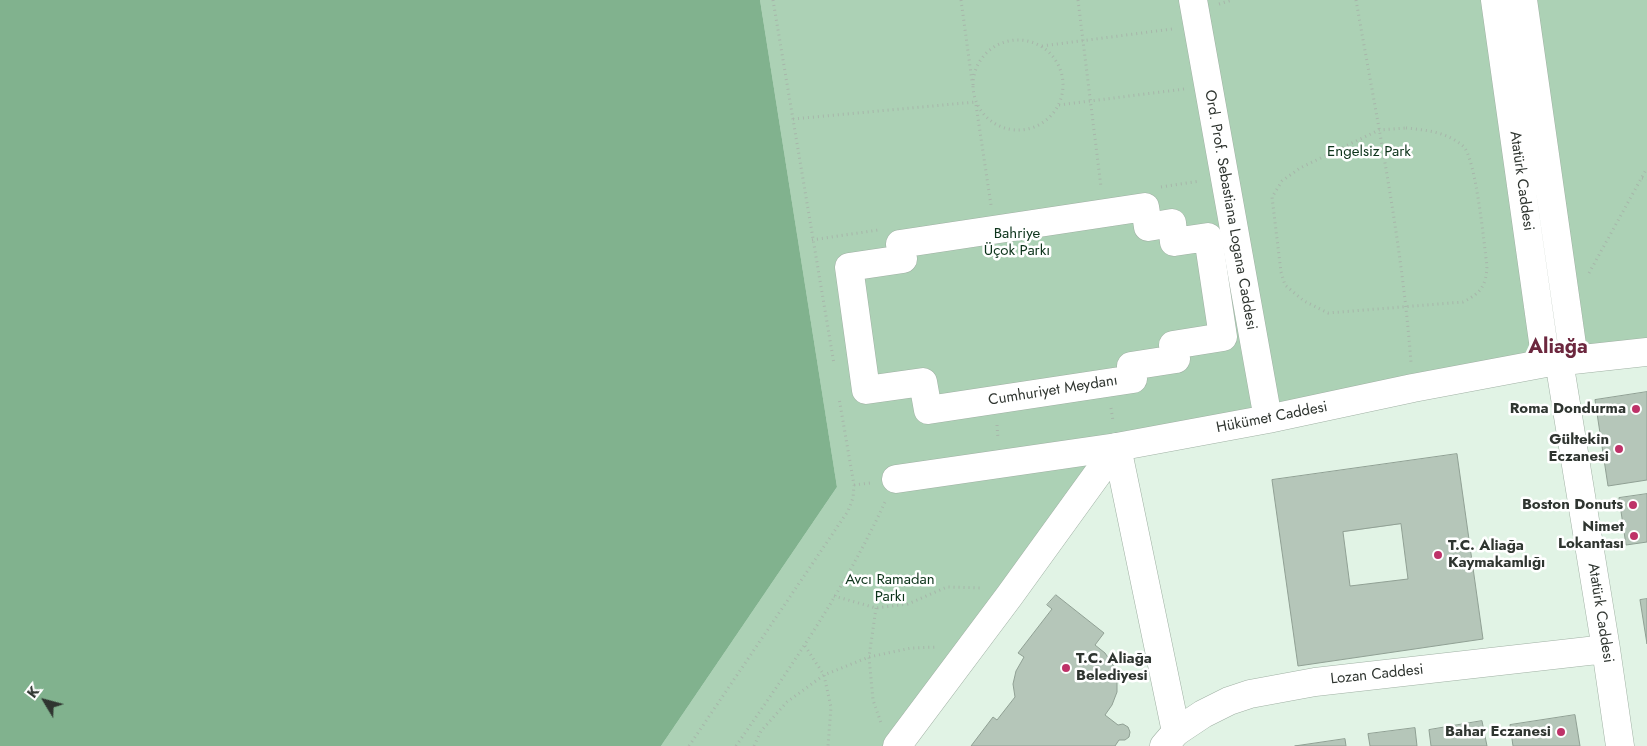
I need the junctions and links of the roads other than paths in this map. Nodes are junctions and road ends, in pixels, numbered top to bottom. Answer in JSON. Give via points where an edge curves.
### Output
{"nodes":[{"id":1,"x":1495,"y":0,"type":"edge"},
{"id":2,"x":1524,"y":0,"type":"edge"},
{"id":3,"x":1195,"y":13,"type":"edge"},
{"id":4,"x":1647,"y":352,"type":"edge"},
{"id":5,"x":1560,"y":361,"type":"junction"},
{"id":6,"x":994,"y":400,"type":"joint"},
{"id":7,"x":1268,"y":419,"type":"junction"},
{"id":8,"x":1117,"y":447,"type":"junction"},
{"id":9,"x":896,"y":479,"type":"road end"},
{"id":10,"x":1606,"y":649,"type":"junction"},
{"id":11,"x":890,"y":737,"type":"edge"},
{"id":12,"x":1170,"y":739,"type":"edge"},
{"id":13,"x":1620,"y":746,"type":"edge"}],
"edges":[{"from":1,"to":5,"type":"street","name":"Atatürk Caddesi"},
{"from":2,"to":5,"type":"street","name":"Atatürk Caddesi","via":[[1567,313]]},
{"from":3,"to":7,"type":"street","name":"Ord. Prof. Sebastiana Logana Caddesi"},
{"from":4,"to":5,"type":"street","name":"Hükümet Caddesi"},
{"from":5,"to":7,"type":"street","name":"Hükümet Caddesi"},
{"from":5,"to":10,"type":"street","name":"Atatürk Caddesi"},
{"from":6,"to":6,"type":"street","name":"Cumhuriyet Meydanı","via":[[928,410],[923,382],[866,390],[849,268],[903,259],[900,244],[1145,207],[1148,227],[1172,223],[1174,242],[1208,237],[1222,338],[1174,345],[1176,359],[1131,366],[1134,379]]},
{"from":7,"to":8,"type":"street","name":"Hükümet Caddesi"},
{"from":8,"to":9,"type":"street","name":"Hükümet Caddesi"},
{"from":8,"to":11,"type":"street","via":[[968,651]]},
{"from":8,"to":12,"type":"street"},
{"from":10,"to":12,"type":"street","name":"Lozan Caddesi","via":[[1315,682],[1250,694],[1203,714]]},
{"from":10,"to":13,"type":"street","name":"Atatürk Caddesi"}]}
